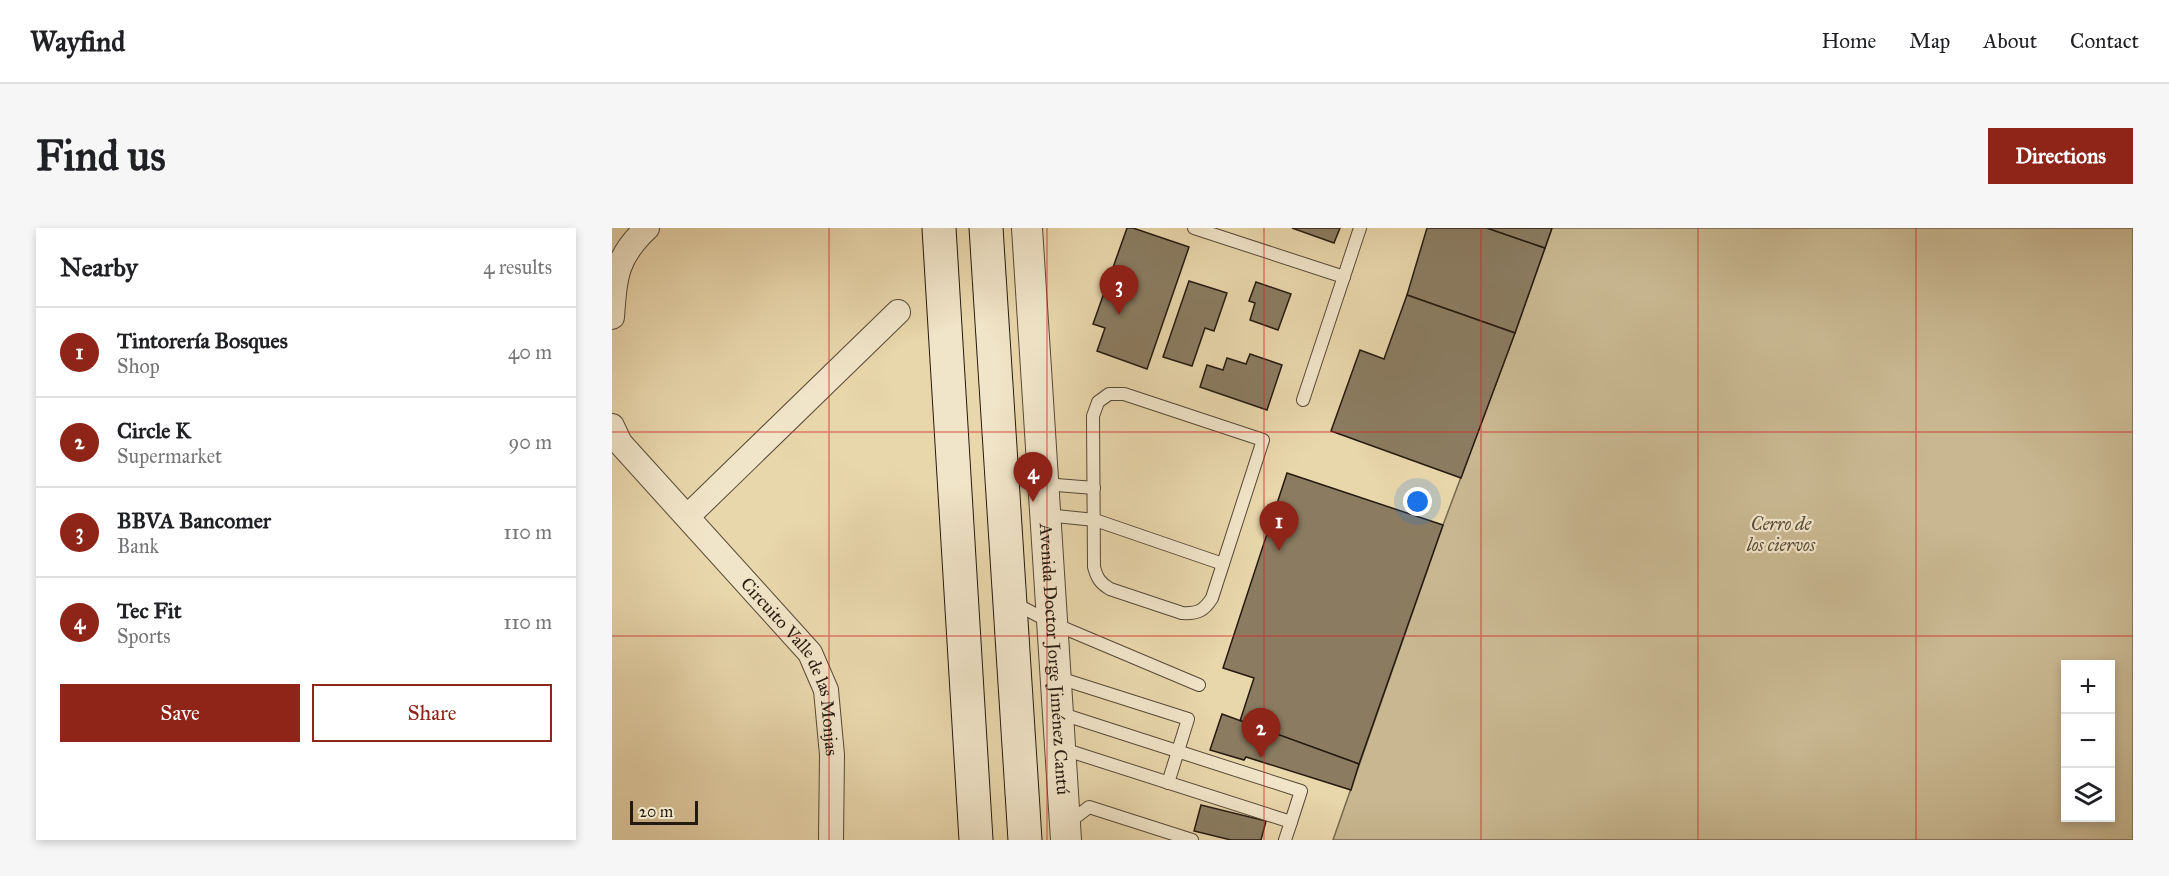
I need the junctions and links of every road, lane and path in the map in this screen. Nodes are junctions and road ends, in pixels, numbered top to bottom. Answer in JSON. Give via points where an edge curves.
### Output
{"nodes":[{"id":1,"x":648,"y":228,"type":"edge"},
{"id":2,"x":939,"y":228,"type":"edge"},
{"id":3,"x":986,"y":228,"type":"edge"},
{"id":4,"x":1027,"y":228,"type":"edge"},
{"id":5,"x":1194,"y":228,"type":"edge"},
{"id":6,"x":1360,"y":228,"type":"edge"},
{"id":7,"x":1344,"y":277,"type":"junction"},
{"id":8,"x":898,"y":312,"type":"dead end"},
{"id":9,"x":612,"y":317,"type":"edge"},
{"id":10,"x":1303,"y":400,"type":"dead end"},
{"id":11,"x":612,"y":426,"type":"edge"},
{"id":12,"x":1043,"y":483,"type":"junction"},
{"id":13,"x":1094,"y":489,"type":"junction"},
{"id":14,"x":1044,"y":514,"type":"junction"},
{"id":15,"x":688,"y":516,"type":"junction"},
{"id":16,"x":1095,"y":520,"type":"junction"},
{"id":17,"x":1223,"y":564,"type":"junction"},
{"id":18,"x":1009,"y":600,"type":"junction"},
{"id":19,"x":1052,"y":623,"type":"junction"},
{"id":20,"x":1056,"y":676,"type":"junction"},
{"id":21,"x":1199,"y":685,"type":"dead end"},
{"id":22,"x":1058,"y":712,"type":"junction"},
{"id":23,"x":1060,"y":747,"type":"junction"},
{"id":24,"x":1178,"y":751,"type":"junction"},
{"id":25,"x":1168,"y":783,"type":"junction"},
{"id":26,"x":1291,"y":822,"type":"junction"},
{"id":27,"x":1066,"y":832,"type":"edge"},
{"id":28,"x":831,"y":840,"type":"edge"},
{"id":29,"x":976,"y":840,"type":"edge"},
{"id":30,"x":1025,"y":840,"type":"edge"},
{"id":31,"x":1192,"y":840,"type":"edge"},
{"id":32,"x":1285,"y":840,"type":"edge"}],
"edges":[{"from":1,"to":9,"type":"street","via":[[633,241],[620,261]]},
{"from":2,"to":29,"type":"main road"},
{"from":3,"to":18,"type":"main road"},
{"from":4,"to":12,"type":"street","name":"Avenida Doctor Jorge Jiménez Cantú"},
{"from":5,"to":7,"type":"lane"},
{"from":6,"to":7,"type":"lane"},
{"from":7,"to":10,"type":"lane"},
{"from":8,"to":15,"type":"street"},
{"from":11,"to":15,"type":"street","name":"Circuito Valle de las Monjas","via":[[620,443]]},
{"from":12,"to":13,"type":"lane"},
{"from":12,"to":14,"type":"street","name":"Avenida Doctor Jorge Jiménez Cantú"},
{"from":13,"to":16,"type":"lane"},
{"from":13,"to":17,"type":"lane","via":[[1093,416],[1098,402],[1109,394],[1124,394],[1263,440]]},
{"from":14,"to":16,"type":"lane"},
{"from":14,"to":19,"type":"street","name":"Avenida Doctor Jorge Jiménez Cantú"},
{"from":15,"to":28,"type":"street","name":"Circuito Valle de las Monjas","via":[[810,653],[826,690],[832,755]]},
{"from":16,"to":17,"type":"lane"},
{"from":16,"to":17,"type":"lane","via":[[1094,567],[1096,576],[1110,589],[1195,614],[1205,609],[1212,598]]},
{"from":18,"to":19,"type":"lane"},
{"from":18,"to":30,"type":"main road"},
{"from":19,"to":20,"type":"street","name":"Avenida Doctor Jorge Jiménez Cantú"},
{"from":19,"to":21,"type":"lane"},
{"from":20,"to":22,"type":"street","name":"Avenida Doctor Jorge Jiménez Cantú"},
{"from":20,"to":24,"type":"lane","via":[[1188,719]]},
{"from":22,"to":23,"type":"street","name":"Avenida Doctor Jorge Jiménez Cantú"},
{"from":22,"to":24,"type":"lane"},
{"from":23,"to":25,"type":"lane"},
{"from":23,"to":27,"type":"street","name":"Avenida Doctor Jorge Jiménez Cantú"},
{"from":24,"to":25,"type":"lane"},
{"from":24,"to":26,"type":"lane","via":[[1301,791]]},
{"from":25,"to":26,"type":"lane"},
{"from":26,"to":32,"type":"lane"},
{"from":27,"to":31,"type":"lane","via":[[1089,807]]}]}
